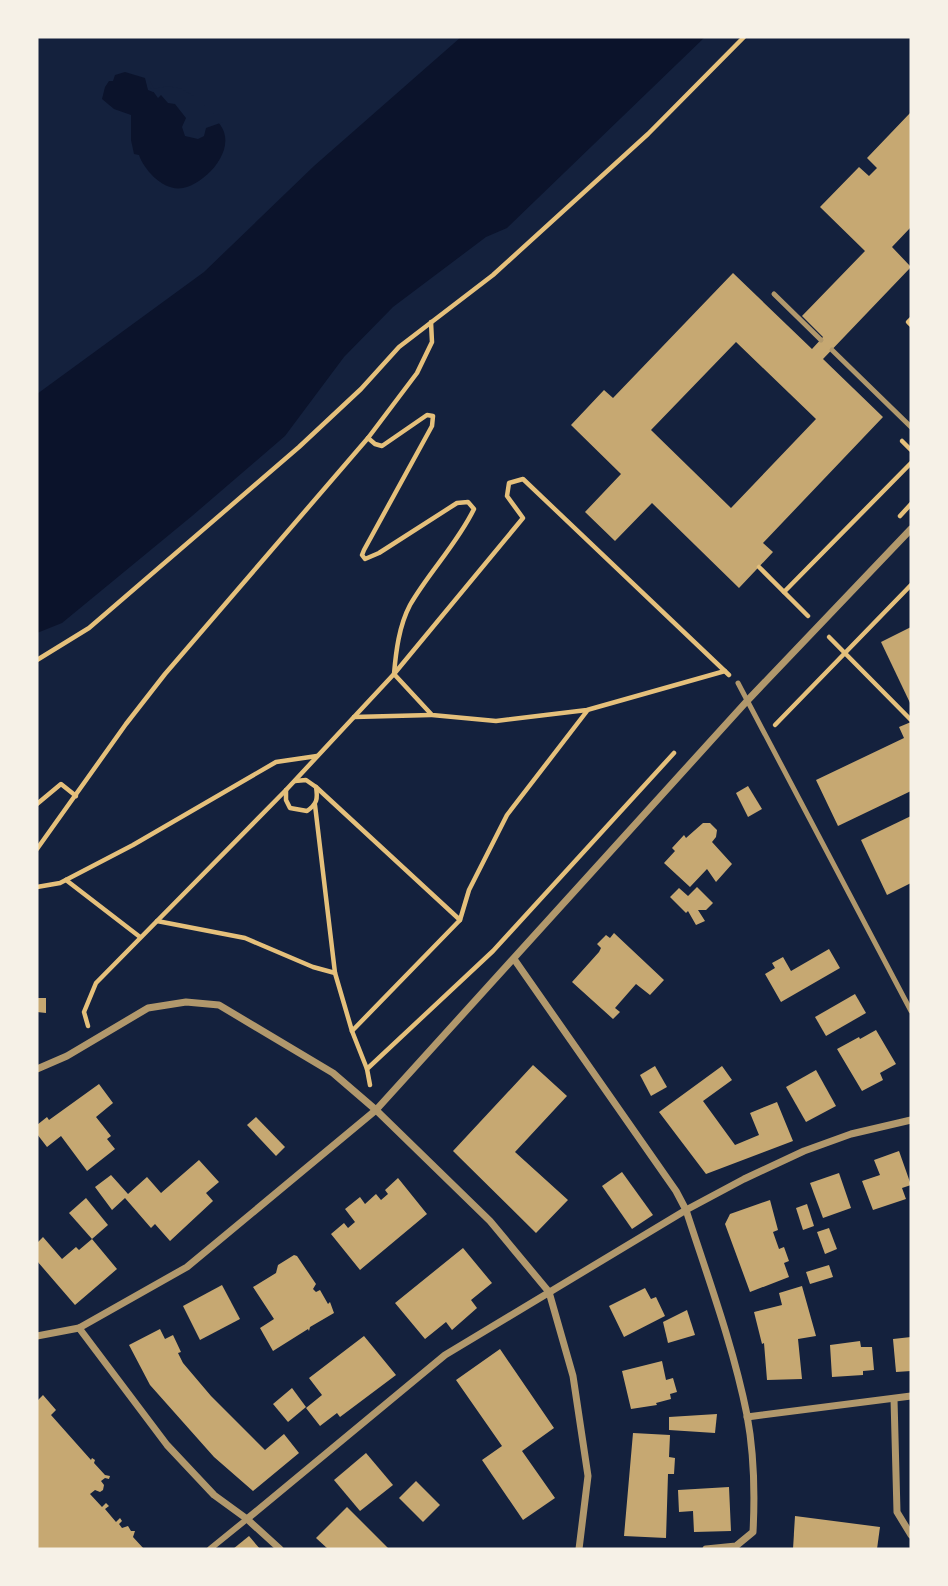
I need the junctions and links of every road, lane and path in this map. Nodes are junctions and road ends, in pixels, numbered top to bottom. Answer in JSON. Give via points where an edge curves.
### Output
{"nodes":[{"id":1,"x":744,"y":37,"type":"edge"},
{"id":2,"x":774,"y":294,"type":"dead end"},
{"id":3,"x":911,"y":319,"type":"edge"},
{"id":4,"x":431,"y":321,"type":"junction"},
{"id":5,"x":911,"y":325,"type":"edge"},
{"id":6,"x":821,"y":340,"type":"dead end"},
{"id":7,"x":832,"y":350,"type":"dead end"},
{"id":8,"x":911,"y":428,"type":"edge"},
{"id":9,"x":368,"y":439,"type":"junction"},
{"id":10,"x":911,"y":463,"type":"edge"},
{"id":11,"x":911,"y":504,"type":"edge"},
{"id":12,"x":892,"y":524,"type":"dead end"},
{"id":13,"x":911,"y":529,"type":"edge"},
{"id":14,"x":759,"y":567,"type":"dead end"},
{"id":15,"x":911,"y":585,"type":"edge"},
{"id":16,"x":784,"y":592,"type":"junction"},
{"id":17,"x":815,"y":603,"type":"dead end"},
{"id":18,"x":805,"y":613,"type":"junction"},
{"id":19,"x":796,"y":623,"type":"dead end"},
{"id":20,"x":818,"y":626,"type":"junction"},
{"id":21,"x":845,"y":653,"type":"junction"},
{"id":22,"x":37,"y":660,"type":"edge"},
{"id":23,"x":725,"y":671,"type":"junction"},
{"id":24,"x":394,"y":674,"type":"junction"},
{"id":25,"x":738,"y":683,"type":"joint"},
{"id":26,"x":747,"y":701,"type":"junction"},
{"id":27,"x":587,"y":710,"type":"junction"},
{"id":28,"x":432,"y":715,"type":"junction"},
{"id":29,"x":354,"y":717,"type":"junction"},
{"id":30,"x":911,"y":720,"type":"edge"},
{"id":31,"x":765,"y":735,"type":"junction"},
{"id":32,"x":681,"y":745,"type":"dead end"},
{"id":33,"x":318,"y":756,"type":"junction"},
{"id":34,"x":294,"y":781,"type":"junction"},
{"id":35,"x":316,"y":787,"type":"junction"},
{"id":36,"x":286,"y":790,"type":"junction"},
{"id":37,"x":76,"y":796,"type":"junction"},
{"id":38,"x":37,"y":804,"type":"edge"},
{"id":39,"x":315,"y":805,"type":"junction"},
{"id":40,"x":37,"y":849,"type":"edge"},
{"id":41,"x":66,"y":880,"type":"junction"},
{"id":42,"x":37,"y":887,"type":"edge"},
{"id":43,"x":157,"y":920,"type":"junction"},
{"id":44,"x":460,"y":920,"type":"junction"},
{"id":45,"x":140,"y":937,"type":"junction"},
{"id":46,"x":514,"y":959,"type":"junction"},
{"id":47,"x":335,"y":973,"type":"junction"},
{"id":48,"x":911,"y":1011,"type":"edge"},
{"id":49,"x":352,"y":1031,"type":"junction"},
{"id":50,"x":93,"y":1040,"type":"junction"},
{"id":51,"x":37,"y":1069,"type":"edge"},
{"id":52,"x":367,"y":1069,"type":"junction"},
{"id":53,"x":376,"y":1110,"type":"junction"},
{"id":54,"x":911,"y":1121,"type":"edge"},
{"id":55,"x":686,"y":1210,"type":"junction"},
{"id":56,"x":549,"y":1292,"type":"junction"},
{"id":57,"x":79,"y":1328,"type":"junction"},
{"id":58,"x":37,"y":1336,"type":"edge"},
{"id":59,"x":911,"y":1396,"type":"edge"},
{"id":60,"x":894,"y":1399,"type":"junction"},
{"id":61,"x":747,"y":1418,"type":"junction"},
{"id":62,"x":247,"y":1519,"type":"junction"},
{"id":63,"x":911,"y":1535,"type":"edge"},
{"id":64,"x":210,"y":1549,"type":"edge"},
{"id":65,"x":280,"y":1549,"type":"edge"},
{"id":66,"x":579,"y":1549,"type":"edge"},
{"id":67,"x":706,"y":1549,"type":"edge"}],
"edges":[{"from":1,"to":4,"type":"path","via":[[639,143],[493,275]]},
{"from":2,"to":6,"type":"lane"},
{"from":3,"to":5,"type":"path"},
{"from":4,"to":9,"type":"path","via":[[432,342],[417,373]]},
{"from":4,"to":22,"type":"path","via":[[299,447],[98,621]]},
{"from":7,"to":8,"type":"lane"},
{"from":9,"to":24,"type":"path","via":[[382,446],[427,415],[433,416],[432,426],[364,550],[365,559],[457,503],[468,502],[474,509],[410,606],[402,624]]},
{"from":9,"to":37,"type":"path","via":[[165,674]]},
{"from":10,"to":16,"type":"path"},
{"from":11,"to":12,"type":"path"},
{"from":13,"to":20,"type":"street"},
{"from":14,"to":16,"type":"path"},
{"from":15,"to":21,"type":"path"},
{"from":16,"to":18,"type":"path"},
{"from":17,"to":18,"type":"path"},
{"from":18,"to":19,"type":"path"},
{"from":18,"to":20,"type":"path"},
{"from":20,"to":21,"type":"path"},
{"from":20,"to":26,"type":"street"},
{"from":21,"to":30,"type":"path"},
{"from":21,"to":31,"type":"path"},
{"from":23,"to":24,"type":"path","via":[[523,479],[509,483],[507,496],[523,518]]},
{"from":23,"to":25,"type":"path"},
{"from":23,"to":27,"type":"path"},
{"from":24,"to":28,"type":"path"},
{"from":24,"to":29,"type":"path"},
{"from":25,"to":26,"type":"lane"},
{"from":26,"to":31,"type":"lane"},
{"from":26,"to":46,"type":"street"},
{"from":27,"to":28,"type":"path","via":[[496,720]]},
{"from":27,"to":44,"type":"path","via":[[507,815],[469,890]]},
{"from":28,"to":29,"type":"path"},
{"from":29,"to":33,"type":"path"},
{"from":31,"to":48,"type":"lane"},
{"from":32,"to":52,"type":"path","via":[[493,951]]},
{"from":33,"to":34,"type":"path"},
{"from":33,"to":41,"type":"path","via":[[276,762]]},
{"from":34,"to":35,"type":"path","via":[[306,780]]},
{"from":34,"to":36,"type":"path"},
{"from":35,"to":39,"type":"path"},
{"from":35,"to":44,"type":"path"},
{"from":36,"to":39,"type":"path","via":[[290,808],[307,811]]},
{"from":36,"to":43,"type":"path"},
{"from":37,"to":38,"type":"path","via":[[61,784]]},
{"from":37,"to":40,"type":"path"},
{"from":39,"to":47,"type":"path"},
{"from":41,"to":42,"type":"path"},
{"from":41,"to":45,"type":"path"},
{"from":43,"to":45,"type":"path"},
{"from":43,"to":47,"type":"path","via":[[245,938]]},
{"from":44,"to":49,"type":"path"},
{"from":45,"to":50,"type":"path","via":[[96,983],[84,1012]]},
{"from":46,"to":53,"type":"street"},
{"from":46,"to":55,"type":"street"},
{"from":47,"to":49,"type":"path"},
{"from":49,"to":52,"type":"path"},
{"from":50,"to":51,"type":"street"},
{"from":50,"to":53,"type":"street","via":[[148,1008],[186,1002],[219,1005],[332,1073]]},
{"from":52,"to":53,"type":"path"},
{"from":53,"to":56,"type":"street","via":[[490,1221]]},
{"from":53,"to":57,"type":"street","via":[[187,1267]]},
{"from":54,"to":55,"type":"street","via":[[851,1134],[804,1151]]},
{"from":55,"to":56,"type":"street"},
{"from":55,"to":61,"type":"street","via":[[731,1348]]},
{"from":56,"to":62,"type":"street","via":[[445,1354]]},
{"from":56,"to":66,"type":"street","via":[[573,1376],[588,1476]]},
{"from":57,"to":58,"type":"street"},
{"from":57,"to":62,"type":"street","via":[[167,1446],[214,1495]]},
{"from":59,"to":60,"type":"street"},
{"from":60,"to":61,"type":"street"},
{"from":60,"to":63,"type":"street","via":[[897,1512]]},
{"from":61,"to":67,"type":"street","via":[[755,1498],[753,1532],[736,1546]]},
{"from":62,"to":64,"type":"street"},
{"from":62,"to":65,"type":"street"}]}
